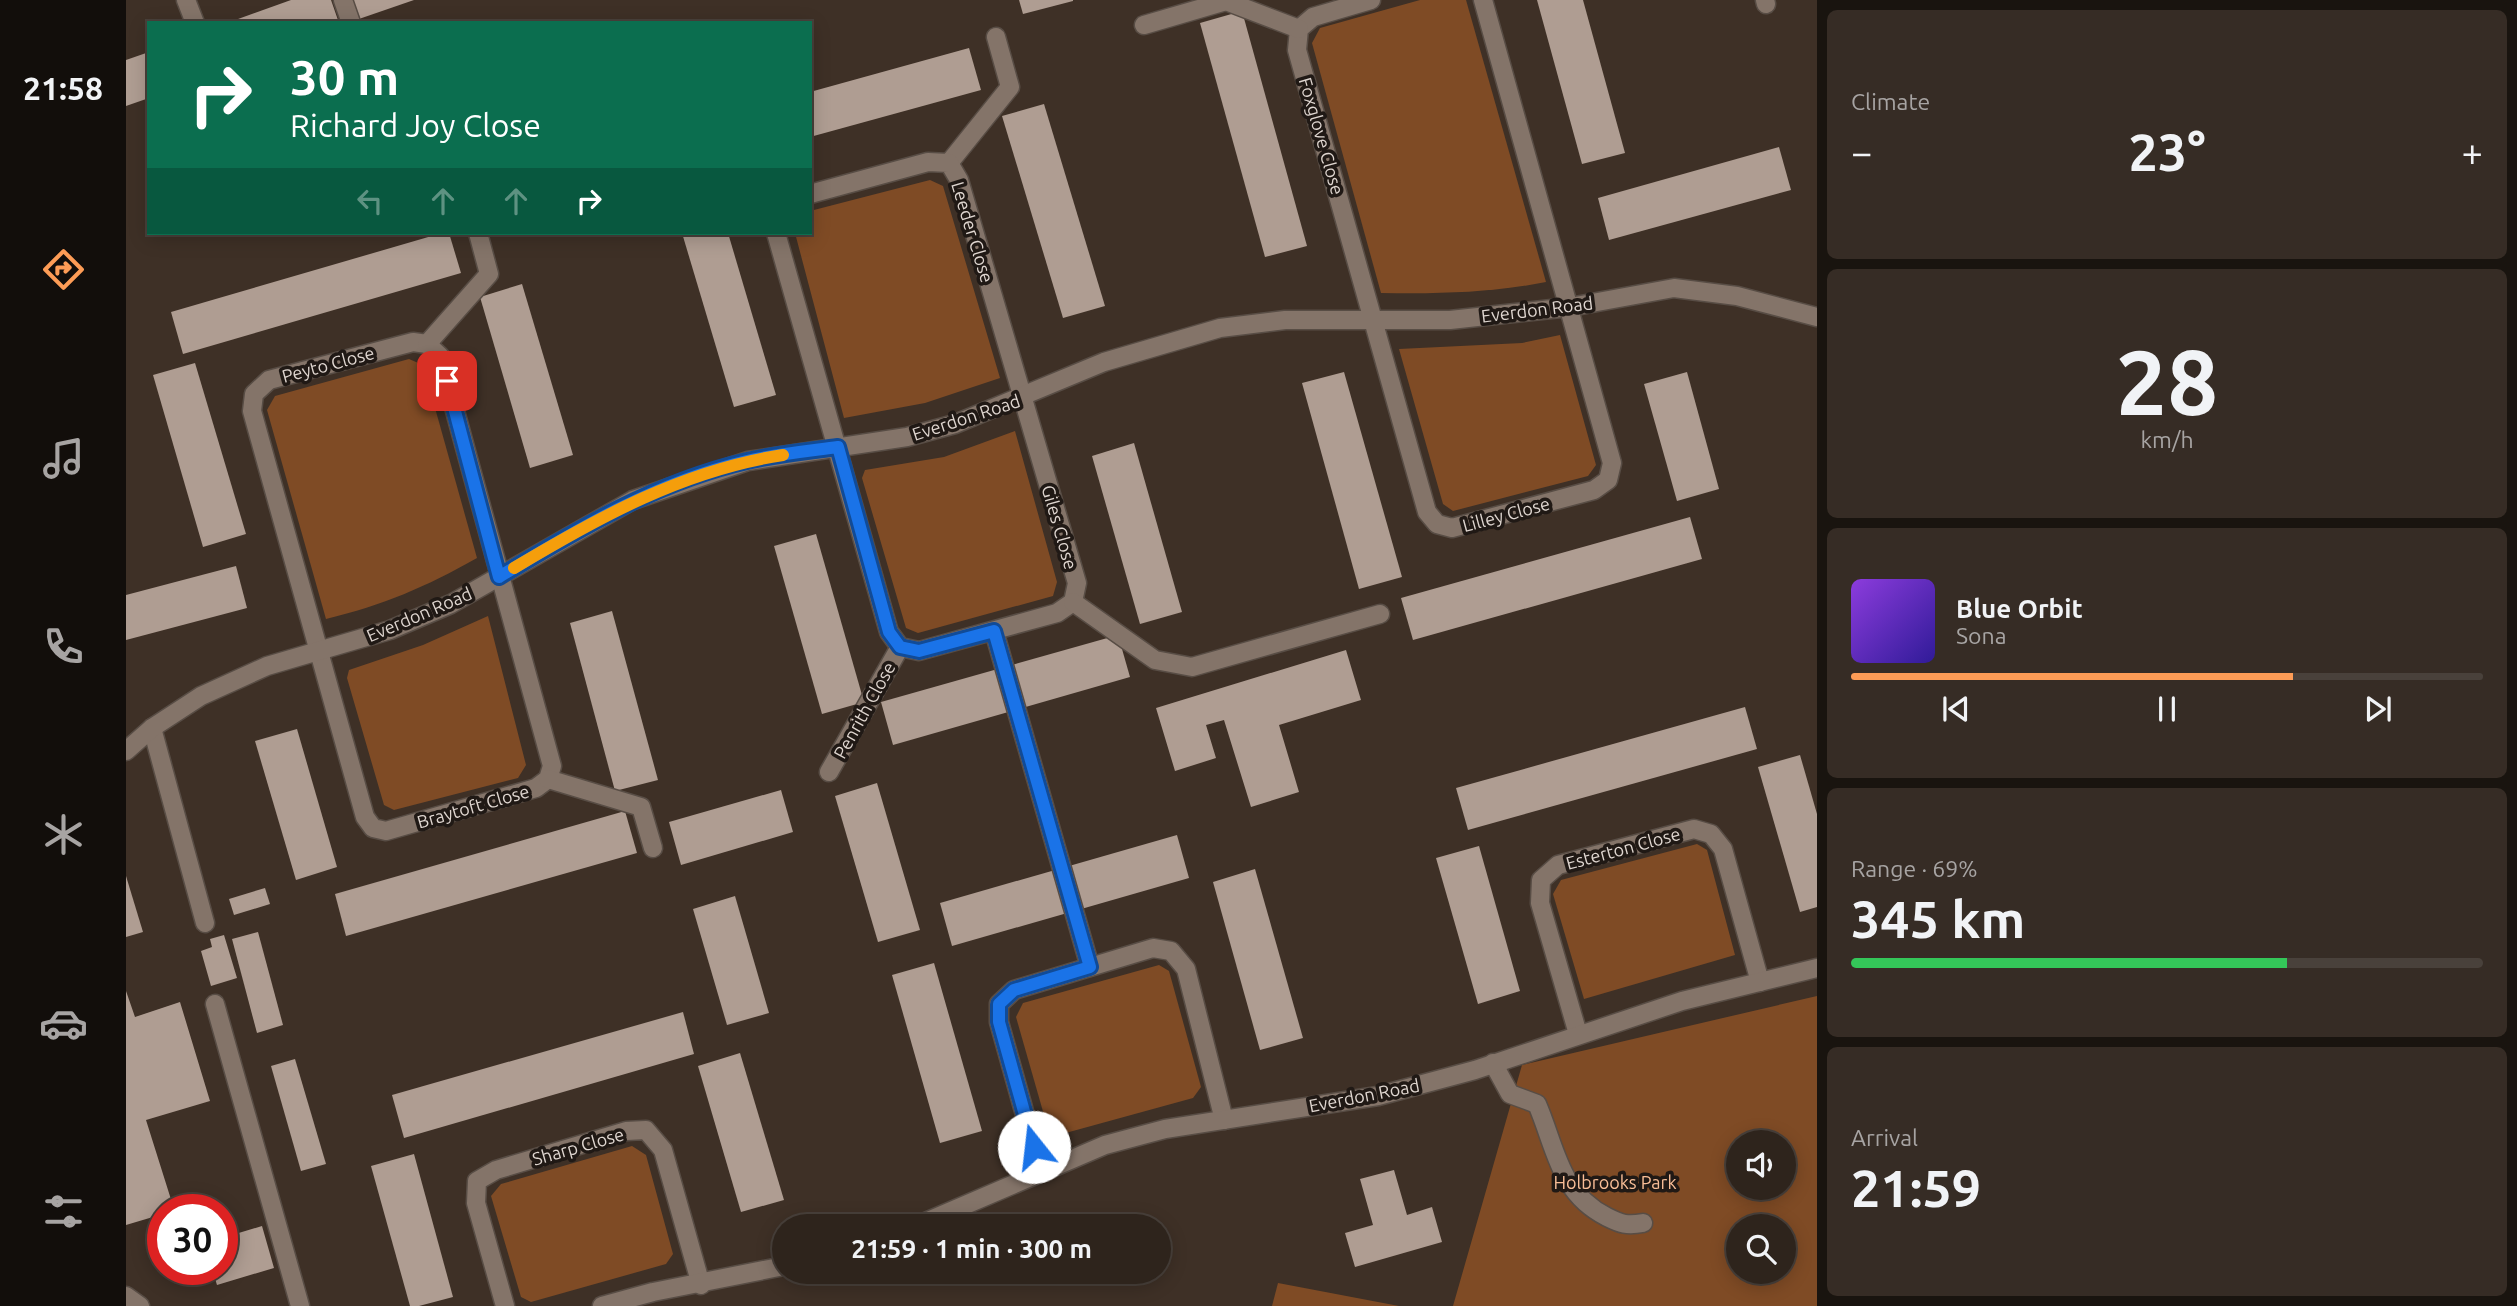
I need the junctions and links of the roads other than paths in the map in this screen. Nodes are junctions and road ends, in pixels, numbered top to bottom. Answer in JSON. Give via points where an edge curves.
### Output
{"nodes":[{"id":1,"x":186,"y":0,"type":"edge"},
{"id":2,"x":343,"y":0,"type":"edge"},
{"id":3,"x":1371,"y":0,"type":"edge"},
{"id":4,"x":1482,"y":0,"type":"edge"},
{"id":5,"x":194,"y":21,"type":"edge"},
{"id":6,"x":350,"y":21,"type":"edge"},
{"id":7,"x":1144,"y":25,"type":"dead end"},
{"id":8,"x":1300,"y":29,"type":"junction"},
{"id":9,"x":996,"y":37,"type":"dead end"},
{"id":10,"x":949,"y":163,"type":"junction"},
{"id":11,"x":812,"y":193,"type":"edge"},
{"id":12,"x":479,"y":235,"type":"edge"},
{"id":13,"x":777,"y":235,"type":"edge"},
{"id":14,"x":1570,"y":307,"type":"junction"},
{"id":15,"x":1817,"y":317,"type":"edge"},
{"id":16,"x":1375,"y":318,"type":"junction"},
{"id":17,"x":427,"y":344,"type":"junction"},
{"id":18,"x":1022,"y":399,"type":"junction"},
{"id":19,"x":838,"y":447,"type":"junction"},
{"id":20,"x":499,"y":577,"type":"junction"},
{"id":21,"x":1073,"y":601,"type":"junction"},
{"id":22,"x":1380,"y":614,"type":"dead end"},
{"id":23,"x":994,"y":631,"type":"junction"},
{"id":24,"x":900,"y":647,"type":"junction"},
{"id":25,"x":318,"y":651,"type":"junction"},
{"id":26,"x":152,"y":728,"type":"junction"},
{"id":27,"x":126,"y":751,"type":"edge"},
{"id":28,"x":829,"y":772,"type":"dead end"},
{"id":29,"x":548,"y":779,"type":"junction"},
{"id":30,"x":653,"y":848,"type":"dead end"},
{"id":31,"x":205,"y":923,"type":"dead end"},
{"id":32,"x":1090,"y":967,"type":"junction"},
{"id":33,"x":1817,"y":968,"type":"edge"},
{"id":34,"x":1760,"y":982,"type":"junction"},
{"id":35,"x":215,"y":1004,"type":"dead end"},
{"id":36,"x":1578,"y":1034,"type":"junction"},
{"id":37,"x":1493,"y":1063,"type":"junction"},
{"id":38,"x":1224,"y":1120,"type":"junction"},
{"id":39,"x":1041,"y":1172,"type":"junction"},
{"id":40,"x":944,"y":1214,"type":"edge"},
{"id":41,"x":1643,"y":1223,"type":"dead end"},
{"id":42,"x":772,"y":1269,"type":"edge"},
{"id":43,"x":701,"y":1285,"type":"junction"},
{"id":44,"x":126,"y":1296,"type":"edge"},
{"id":45,"x":141,"y":1306,"type":"edge"},
{"id":46,"x":300,"y":1306,"type":"edge"},
{"id":47,"x":505,"y":1306,"type":"edge"},
{"id":48,"x":602,"y":1306,"type":"edge"}],
"edges":[{"from":1,"to":5,"type":"street"},
{"from":2,"to":6,"type":"street"},
{"from":3,"to":8,"type":"street","via":[[1313,17]]},
{"from":4,"to":14,"type":"street"},
{"from":7,"to":8,"type":"street","via":[[1226,1]]},
{"from":8,"to":16,"type":"street","name":"Foxglove Close","via":[[1297,50]]},
{"from":9,"to":10,"type":"street","via":[[1010,87]]},
{"from":10,"to":11,"type":"street","name":"Leeder Close","via":[[928,162]]},
{"from":10,"to":18,"type":"street","name":"Leeder Close","via":[[959,180]]},
{"from":12,"to":17,"type":"street","via":[[489,274]]},
{"from":13,"to":19,"type":"street"},
{"from":14,"to":15,"type":"street","name":"Everdon Road","via":[[1674,288],[1737,296]]},
{"from":14,"to":16,"type":"street","name":"Everdon Road","via":[[1450,320]]},
{"from":14,"to":16,"type":"street","name":"Lilley Close","via":[[1612,463],[1608,480],[1594,490],[1451,528],[1437,524],[1427,512]]},
{"from":16,"to":18,"type":"street","name":"Everdon Road","via":[[1285,320],[1220,328],[1104,362]]},
{"from":17,"to":20,"type":"street","via":[[440,356]]},
{"from":17,"to":25,"type":"street","name":"Peyto Close","via":[[413,342],[269,380],[254,394],[252,411]]},
{"from":18,"to":19,"type":"street","name":"Everdon Road","via":[[906,437]]},
{"from":18,"to":21,"type":"street","name":"Giles Close","via":[[1077,583]]},
{"from":19,"to":20,"type":"street","name":"Everdon Road","via":[[748,460],[689,478],[633,500]]},
{"from":19,"to":24,"type":"street","via":[[889,632]]},
{"from":20,"to":25,"type":"street","name":"Everdon Road","via":[[451,604],[390,629]]},
{"from":20,"to":29,"type":"street","name":"Braytoft Close","via":[[552,766]]},
{"from":21,"to":22,"type":"street","via":[[1155,660],[1192,667]]},
{"from":21,"to":23,"type":"street","via":[[1057,613]]},
{"from":23,"to":24,"type":"street","via":[[919,651]]},
{"from":23,"to":32,"type":"street"},
{"from":24,"to":28,"type":"street","name":"Penrith Close"},
{"from":25,"to":26,"type":"street","name":"Everdon Road","via":[[267,666],[223,686]]},
{"from":25,"to":29,"type":"street","name":"Braytoft Close","via":[[365,817],[373,828],[386,831],[536,788]]},
{"from":26,"to":27,"type":"street","name":"Everdon Road"},
{"from":26,"to":31,"type":"street"},
{"from":29,"to":30,"type":"street","via":[[641,807]]},
{"from":32,"to":38,"type":"street","via":[[1153,948],[1171,951],[1186,969]]},
{"from":32,"to":39,"type":"street","via":[[1014,990],[999,1004],[999,1022]]},
{"from":33,"to":34,"type":"street","name":"Everdon Road"},
{"from":34,"to":36,"type":"street","name":"Everdon Road"},
{"from":34,"to":36,"type":"street","name":"Esterton Close","via":[[1723,849],[1711,834],[1694,829],[1558,865],[1541,880],[1540,903]]},
{"from":35,"to":46,"type":"street"},
{"from":36,"to":37,"type":"street","name":"Everdon Road"},
{"from":37,"to":38,"type":"street","name":"Everdon Road","via":[[1378,1096]]},
{"from":37,"to":41,"type":"street","via":[[1510,1094],[1537,1104],[1553,1152],[1576,1196],[1626,1227]]},
{"from":38,"to":39,"type":"street","name":"Everdon Road","via":[[1105,1145]]},
{"from":39,"to":40,"type":"street","name":"Everdon Road"},
{"from":42,"to":43,"type":"street"},
{"from":43,"to":47,"type":"street","name":"Sharp Close","via":[[663,1150],[646,1130],[626,1131],[496,1170],[477,1181],[476,1203]]},
{"from":43,"to":48,"type":"street"},
{"from":44,"to":45,"type":"street"}]}
